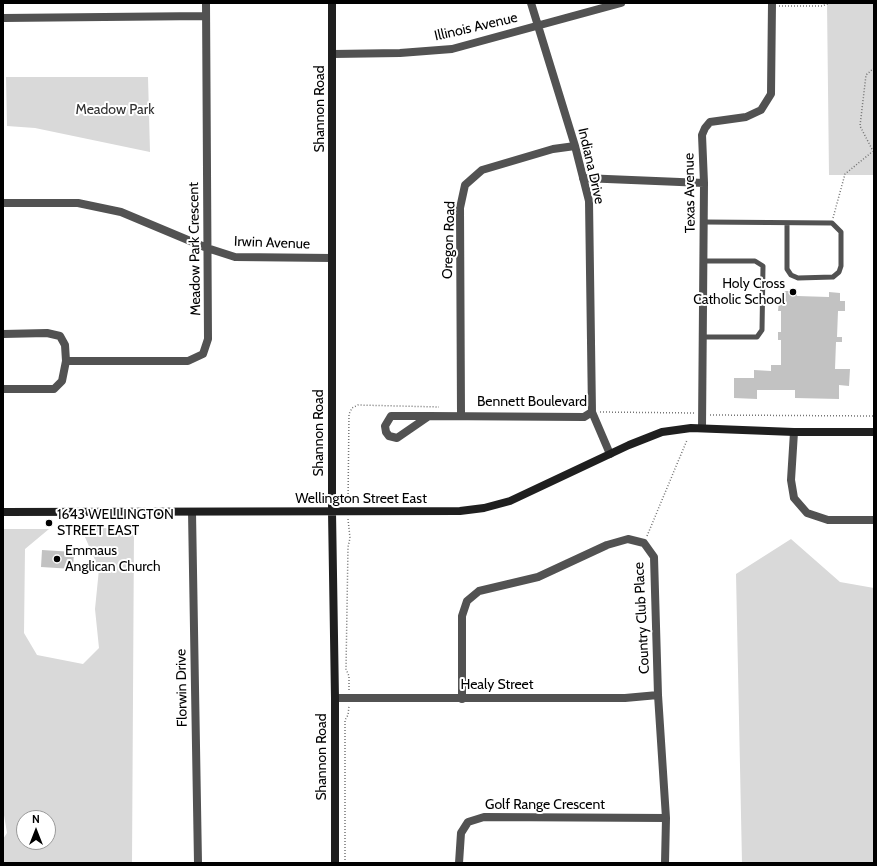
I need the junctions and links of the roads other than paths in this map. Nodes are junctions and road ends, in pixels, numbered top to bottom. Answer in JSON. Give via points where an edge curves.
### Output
{"nodes":[{"id":1,"x":206,"y":3,"type":"edge"},
{"id":2,"x":332,"y":3,"type":"edge"},
{"id":3,"x":531,"y":3,"type":"edge"},
{"id":4,"x":621,"y":3,"type":"edge"},
{"id":5,"x":772,"y":4,"type":"edge"},
{"id":6,"x":205,"y":16,"type":"junction"},
{"id":7,"x":3,"y":18,"type":"edge"},
{"id":8,"x":537,"y":26,"type":"junction"},
{"id":9,"x":333,"y":54,"type":"junction"},
{"id":10,"x":575,"y":146,"type":"junction"},
{"id":11,"x":583,"y":178,"type":"junction"},
{"id":12,"x":704,"y":183,"type":"junction"},
{"id":13,"x":3,"y":203,"type":"edge"},
{"id":14,"x":704,"y":222,"type":"junction"},
{"id":15,"x":787,"y":223,"type":"junction"},
{"id":16,"x":208,"y":248,"type":"junction"},
{"id":17,"x":332,"y":258,"type":"junction"},
{"id":18,"x":704,"y":261,"type":"junction"},
{"id":19,"x":3,"y":334,"type":"edge"},
{"id":20,"x":703,"y":337,"type":"junction"},
{"id":21,"x":66,"y":361,"type":"junction"},
{"id":22,"x":3,"y":389,"type":"edge"},
{"id":23,"x":592,"y":412,"type":"junction"},
{"id":24,"x":461,"y":415,"type":"junction"},
{"id":25,"x":429,"y":416,"type":"junction"},
{"id":26,"x":702,"y":428,"type":"junction"},
{"id":27,"x":794,"y":432,"type":"junction"},
{"id":28,"x":874,"y":432,"type":"edge"},
{"id":29,"x":610,"y":454,"type":"junction"},
{"id":30,"x":3,"y":512,"type":"edge"},
{"id":31,"x":192,"y":512,"type":"junction"},
{"id":32,"x":332,"y":512,"type":"junction"},
{"id":33,"x":874,"y":520,"type":"edge"},
{"id":34,"x":658,"y":695,"type":"junction"},
{"id":35,"x":336,"y":698,"type":"junction"},
{"id":36,"x":462,"y":698,"type":"junction"},
{"id":37,"x":666,"y":818,"type":"junction"},
{"id":38,"x":198,"y":863,"type":"edge"},
{"id":39,"x":335,"y":863,"type":"edge"},
{"id":40,"x":459,"y":863,"type":"edge"},
{"id":41,"x":665,"y":863,"type":"edge"}],
"edges":[{"from":1,"to":6,"type":"street","name":"Meadow Park Crescent"},
{"from":2,"to":9,"type":"main road","name":"Shannon Road"},
{"from":3,"to":8,"type":"street","name":"Indiana Drive"},
{"from":4,"to":8,"type":"street","name":"Illinois Avenue"},
{"from":5,"to":12,"type":"street","name":"Texas Avenue","via":[[771,94],[761,110],[746,117],[710,122],[705,128],[702,135]]},
{"from":6,"to":7,"type":"street"},
{"from":6,"to":16,"type":"street","name":"Meadow Park Crescent"},
{"from":8,"to":9,"type":"street","name":"Illinois Avenue","via":[[452,49]]},
{"from":8,"to":10,"type":"street","name":"Indiana Drive"},
{"from":9,"to":17,"type":"main road","name":"Shannon Road"},
{"from":10,"to":11,"type":"street","name":"Indiana Drive"},
{"from":10,"to":24,"type":"street","name":"Oregon Road","via":[[553,149],[482,170],[466,185],[460,208]]},
{"from":11,"to":12,"type":"street"},
{"from":11,"to":23,"type":"street","name":"Indiana Drive","via":[[589,201]]},
{"from":12,"to":14,"type":"street","name":"Texas Avenue"},
{"from":13,"to":16,"type":"street","name":"Irwin Avenue","via":[[78,203],[121,212]]},
{"from":14,"to":15,"type":"lane"},
{"from":14,"to":18,"type":"street","name":"Texas Avenue"},
{"from":15,"to":15,"type":"lane","via":[[832,223],[841,232],[839,272],[832,277],[798,278],[791,275],[788,269]]},
{"from":16,"to":17,"type":"street","name":"Irwin Avenue","via":[[235,257]]},
{"from":16,"to":21,"type":"street","name":"Meadow Park Crescent","via":[[208,338],[203,354],[188,361]]},
{"from":17,"to":32,"type":"main road","name":"Shannon Road"},
{"from":18,"to":20,"type":"street","name":"Texas Avenue"},
{"from":18,"to":20,"type":"lane","via":[[755,261],[763,266],[762,330],[757,337]]},
{"from":19,"to":21,"type":"street","via":[[47,333],[60,336],[65,345]]},
{"from":20,"to":26,"type":"street","name":"Texas Avenue"},
{"from":21,"to":22,"type":"street","via":[[62,381],[54,389]]},
{"from":23,"to":24,"type":"street","name":"Bennett Boulevard","via":[[584,417]]},
{"from":23,"to":29,"type":"street","name":"Bennett Boulevard"},
{"from":24,"to":25,"type":"street","name":"Bennett Boulevard"},
{"from":25,"to":25,"type":"street","name":"Bennett Boulevard","via":[[391,416],[384,426],[390,436],[397,438]]},
{"from":26,"to":27,"type":"main road"},
{"from":26,"to":29,"type":"main road","name":"Wellington Street East","via":[[662,432]]},
{"from":27,"to":28,"type":"main road"},
{"from":27,"to":33,"type":"street","via":[[791,480],[794,498],[807,513],[828,520]]},
{"from":29,"to":32,"type":"main road","name":"Wellington Street East","via":[[543,487],[510,501],[484,508],[460,511]]},
{"from":30,"to":31,"type":"main road","name":"Wellington Street East"},
{"from":31,"to":32,"type":"main road","name":"Wellington Street East"},
{"from":31,"to":38,"type":"street","name":"Florwin Drive"},
{"from":32,"to":35,"type":"main road","name":"Shannon Road"},
{"from":34,"to":36,"type":"street","name":"Healy Street","via":[[625,698]]},
{"from":34,"to":36,"type":"street","name":"Country Club Place","via":[[654,557],[644,543],[628,539],[607,545],[538,577],[479,591],[467,600],[462,616]]},
{"from":34,"to":37,"type":"street","name":"Country Club Place"},
{"from":35,"to":36,"type":"street","name":"Healy Street"},
{"from":35,"to":39,"type":"main road","name":"Shannon Road"},
{"from":37,"to":40,"type":"street","name":"Golf Range Crescent","via":[[484,817],[468,822],[461,833]]},
{"from":37,"to":41,"type":"street","name":"Country Club Place"}]}
